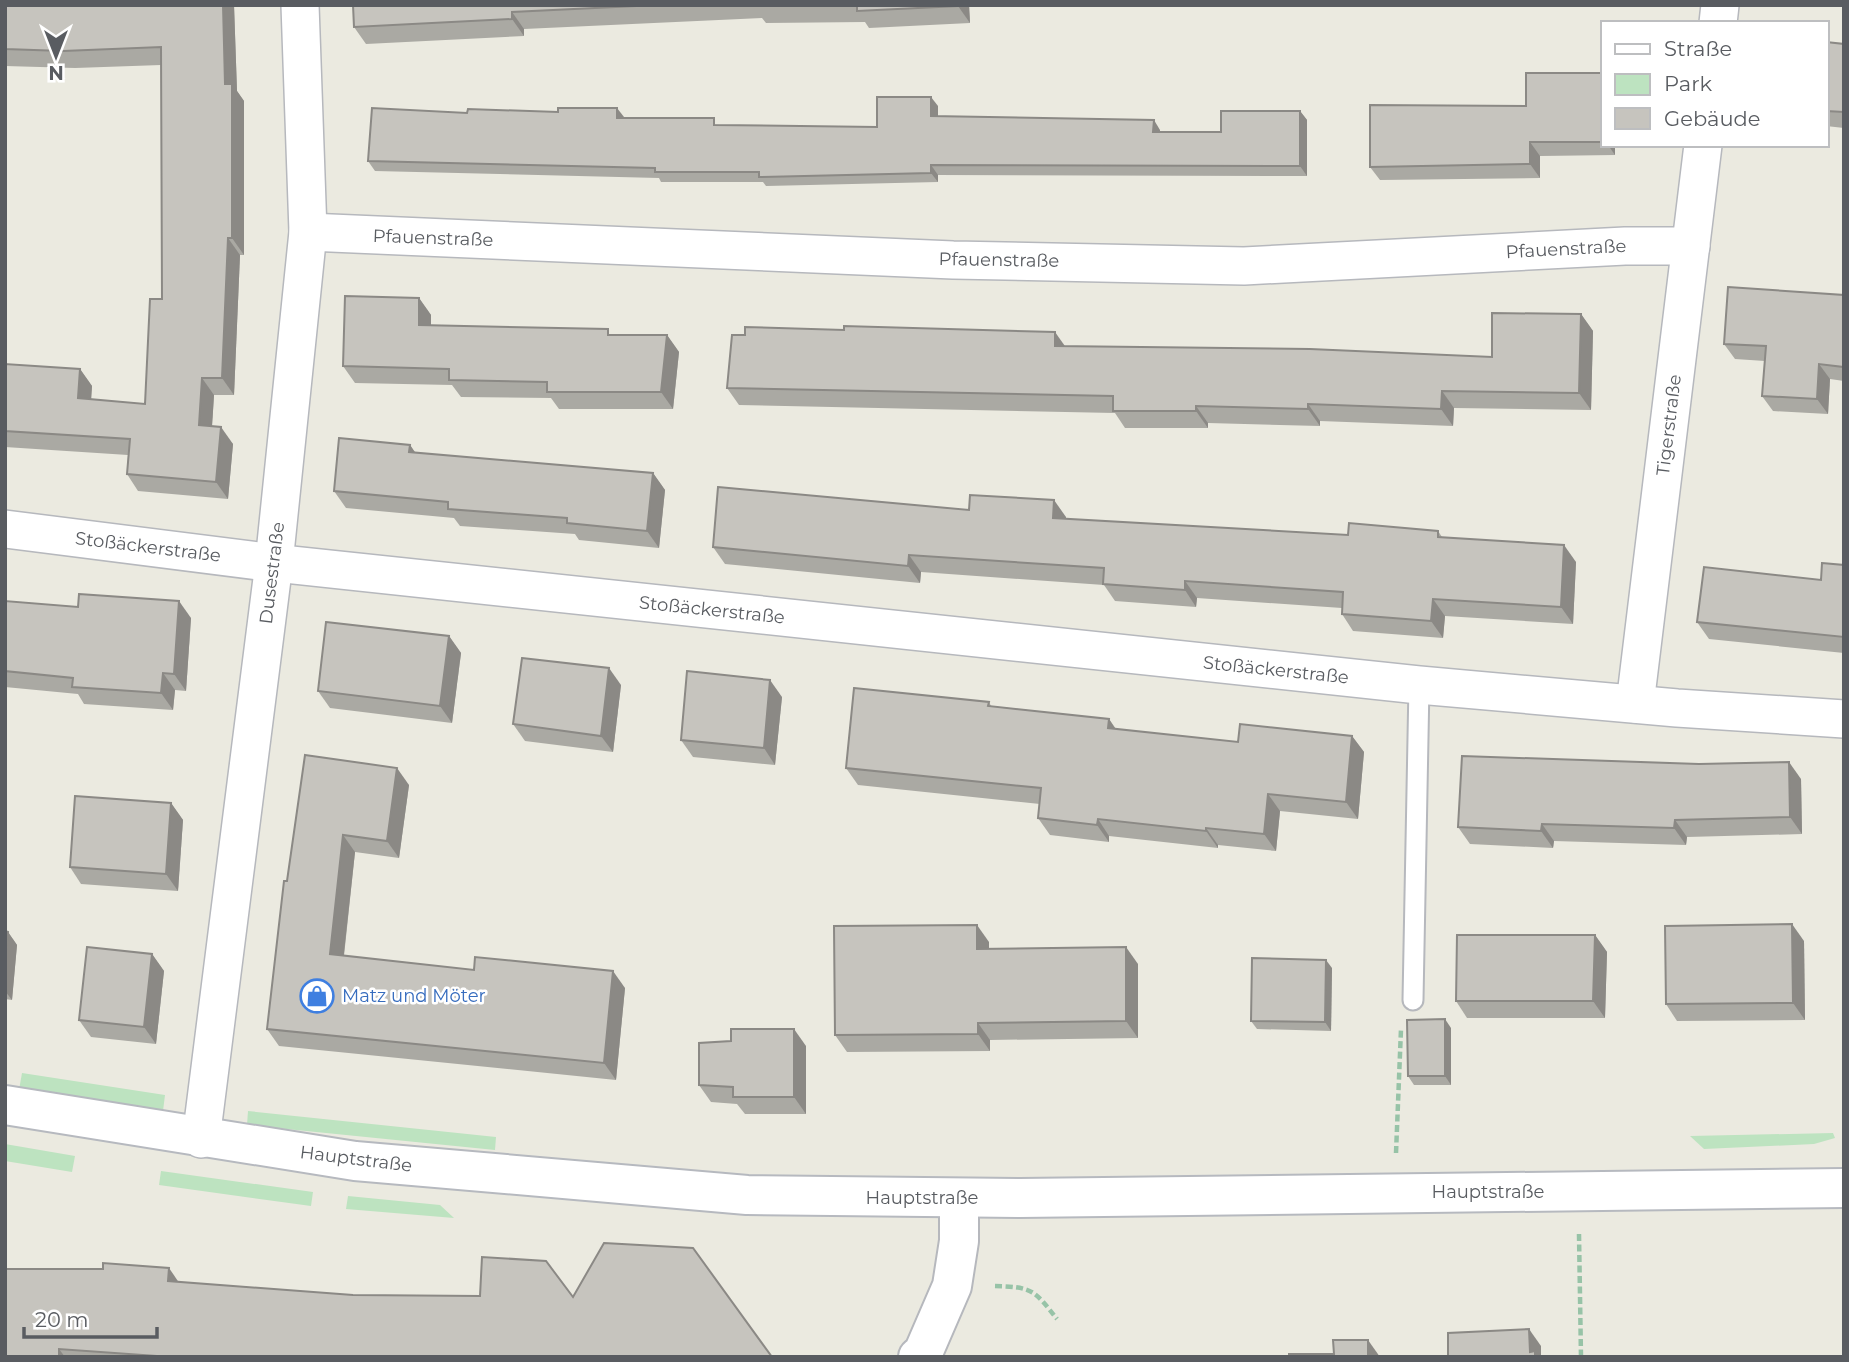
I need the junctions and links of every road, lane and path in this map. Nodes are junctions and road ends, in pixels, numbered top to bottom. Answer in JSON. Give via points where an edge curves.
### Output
{"nodes":[{"id":1,"x":300,"y":5,"type":"edge"},
{"id":2,"x":1703,"y":147,"type":"edge"},
{"id":3,"x":307,"y":232,"type":"junction"},
{"id":4,"x":1691,"y":246,"type":"junction"},
{"id":5,"x":5,"y":529,"type":"edge"},
{"id":6,"x":274,"y":563,"type":"junction"},
{"id":7,"x":1419,"y":685,"type":"junction"},
{"id":8,"x":1635,"y":704,"type":"junction"},
{"id":9,"x":1844,"y":719,"type":"edge"},
{"id":10,"x":1413,"y":1000,"type":"joint"},
{"id":11,"x":5,"y":1105,"type":"edge"},
{"id":12,"x":201,"y":1139,"type":"junction"},
{"id":13,"x":1844,"y":1188,"type":"edge"},
{"id":14,"x":1396,"y":1192,"type":"junction"},
{"id":15,"x":959,"y":1198,"type":"junction"},
{"id":16,"x":1579,"y":1230,"type":"dead end"},
{"id":17,"x":952,"y":1286,"type":"junction"},
{"id":18,"x":1057,"y":1319,"type":"dead end"},
{"id":19,"x":918,"y":1357,"type":"edge"},
{"id":20,"x":1581,"y":1357,"type":"edge"}],
"edges":[{"from":1,"to":3,"type":"street","name":"Dusestraße"},
{"from":2,"to":4,"type":"street","name":"Tigerstraße"},
{"from":3,"to":4,"type":"street","name":"Pfauenstraße","via":[[953,260],[1244,265]]},
{"from":3,"to":6,"type":"street","name":"Dusestraße"},
{"from":4,"to":8,"type":"street","name":"Tigerstraße"},
{"from":5,"to":6,"type":"street","name":"Stoßäckerstraße"},
{"from":6,"to":7,"type":"street","name":"Stoßäckerstraße"},
{"from":6,"to":12,"type":"street","name":"Dusestraße"},
{"from":7,"to":8,"type":"street","name":"Stoßäckerstraße"},
{"from":7,"to":10,"type":"lane"},
{"from":8,"to":9,"type":"street","name":"Stoßäckerstraße"},
{"from":10,"to":14,"type":"path","via":[[1400,1031]]},
{"from":11,"to":12,"type":"main road","name":"Hauptstraße"},
{"from":12,"to":15,"type":"main road","name":"Hauptstraße","via":[[355,1161],[589,1183],[747,1195]]},
{"from":13,"to":14,"type":"main road","name":"Hauptstraße"},
{"from":14,"to":15,"type":"main road","name":"Hauptstraße"},
{"from":15,"to":17,"type":"main road"},
{"from":16,"to":20,"type":"path"},
{"from":17,"to":18,"type":"path","via":[[1024,1287]]},
{"from":17,"to":19,"type":"main road"}]}
